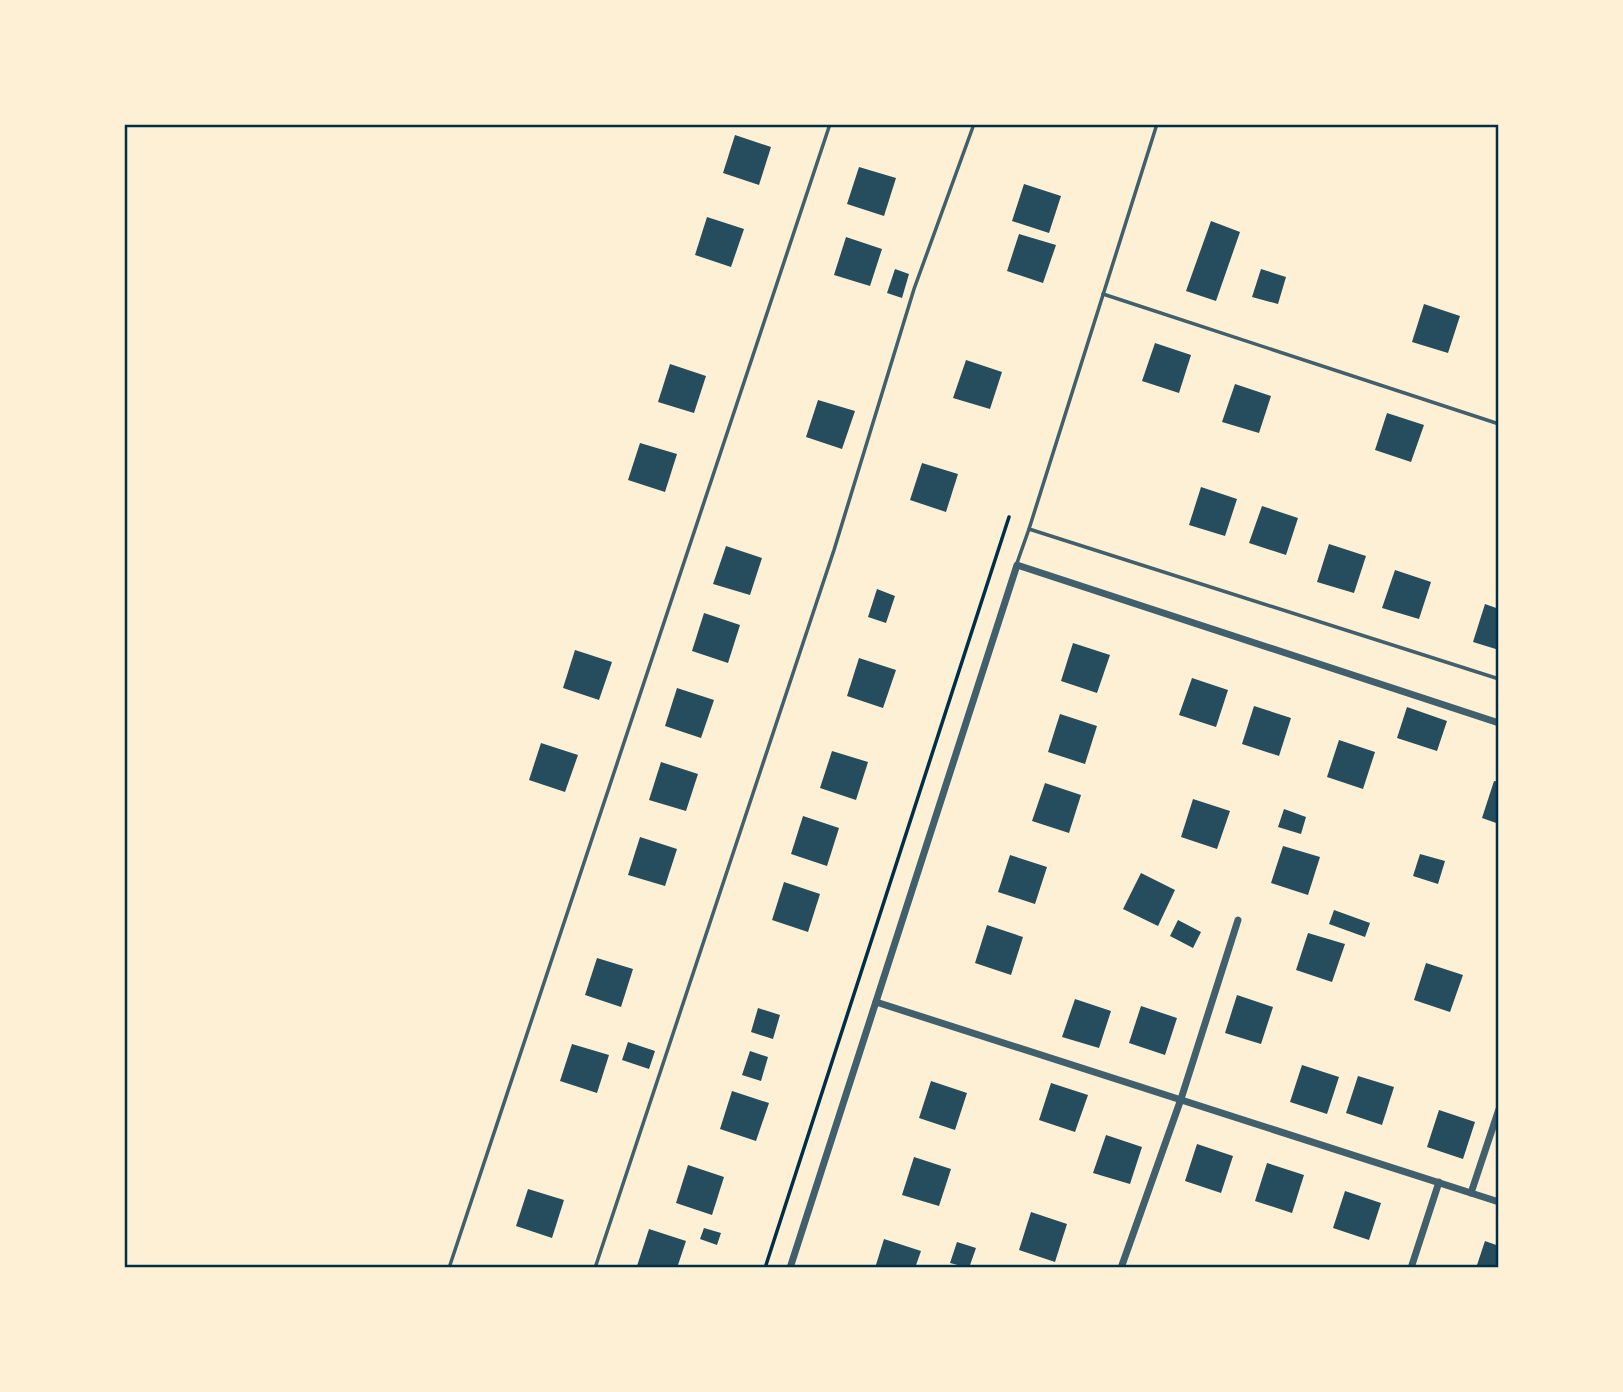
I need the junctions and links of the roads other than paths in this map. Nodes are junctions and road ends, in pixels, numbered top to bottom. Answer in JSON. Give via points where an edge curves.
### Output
{"nodes":[{"id":1,"x":830,"y":124,"type":"edge"},
{"id":2,"x":974,"y":124,"type":"edge"},
{"id":3,"x":1157,"y":124,"type":"edge"},
{"id":4,"x":1103,"y":294,"type":"junction"},
{"id":5,"x":1499,"y":424,"type":"edge"},
{"id":6,"x":1029,"y":529,"type":"junction"},
{"id":7,"x":1017,"y":565,"type":"junction"},
{"id":8,"x":1499,"y":680,"type":"edge"},
{"id":9,"x":1499,"y":723,"type":"edge"},
{"id":10,"x":1238,"y":920,"type":"dead end"},
{"id":11,"x":876,"y":1002,"type":"junction"},
{"id":12,"x":1181,"y":1099,"type":"junction"},
{"id":13,"x":1499,"y":1109,"type":"edge"},
{"id":14,"x":1439,"y":1182,"type":"junction"},
{"id":15,"x":1471,"y":1193,"type":"junction"},
{"id":16,"x":1499,"y":1202,"type":"edge"},
{"id":17,"x":449,"y":1268,"type":"edge"},
{"id":18,"x":595,"y":1268,"type":"edge"},
{"id":19,"x":790,"y":1268,"type":"edge"},
{"id":20,"x":1121,"y":1268,"type":"edge"},
{"id":21,"x":1411,"y":1268,"type":"edge"}],
"edges":[{"from":1,"to":17,"type":"lane"},
{"from":2,"to":18,"type":"lane","via":[[914,289],[825,576]]},
{"from":3,"to":4,"type":"lane"},
{"from":4,"to":5,"type":"lane"},
{"from":4,"to":6,"type":"lane"},
{"from":6,"to":7,"type":"lane"},
{"from":6,"to":8,"type":"lane"},
{"from":7,"to":9,"type":"street"},
{"from":7,"to":11,"type":"street"},
{"from":10,"to":12,"type":"street"},
{"from":11,"to":12,"type":"street"},
{"from":11,"to":19,"type":"street"},
{"from":12,"to":14,"type":"street"},
{"from":12,"to":20,"type":"street"},
{"from":13,"to":15,"type":"street"},
{"from":14,"to":15,"type":"street"},
{"from":14,"to":21,"type":"street"},
{"from":15,"to":16,"type":"street"}]}
